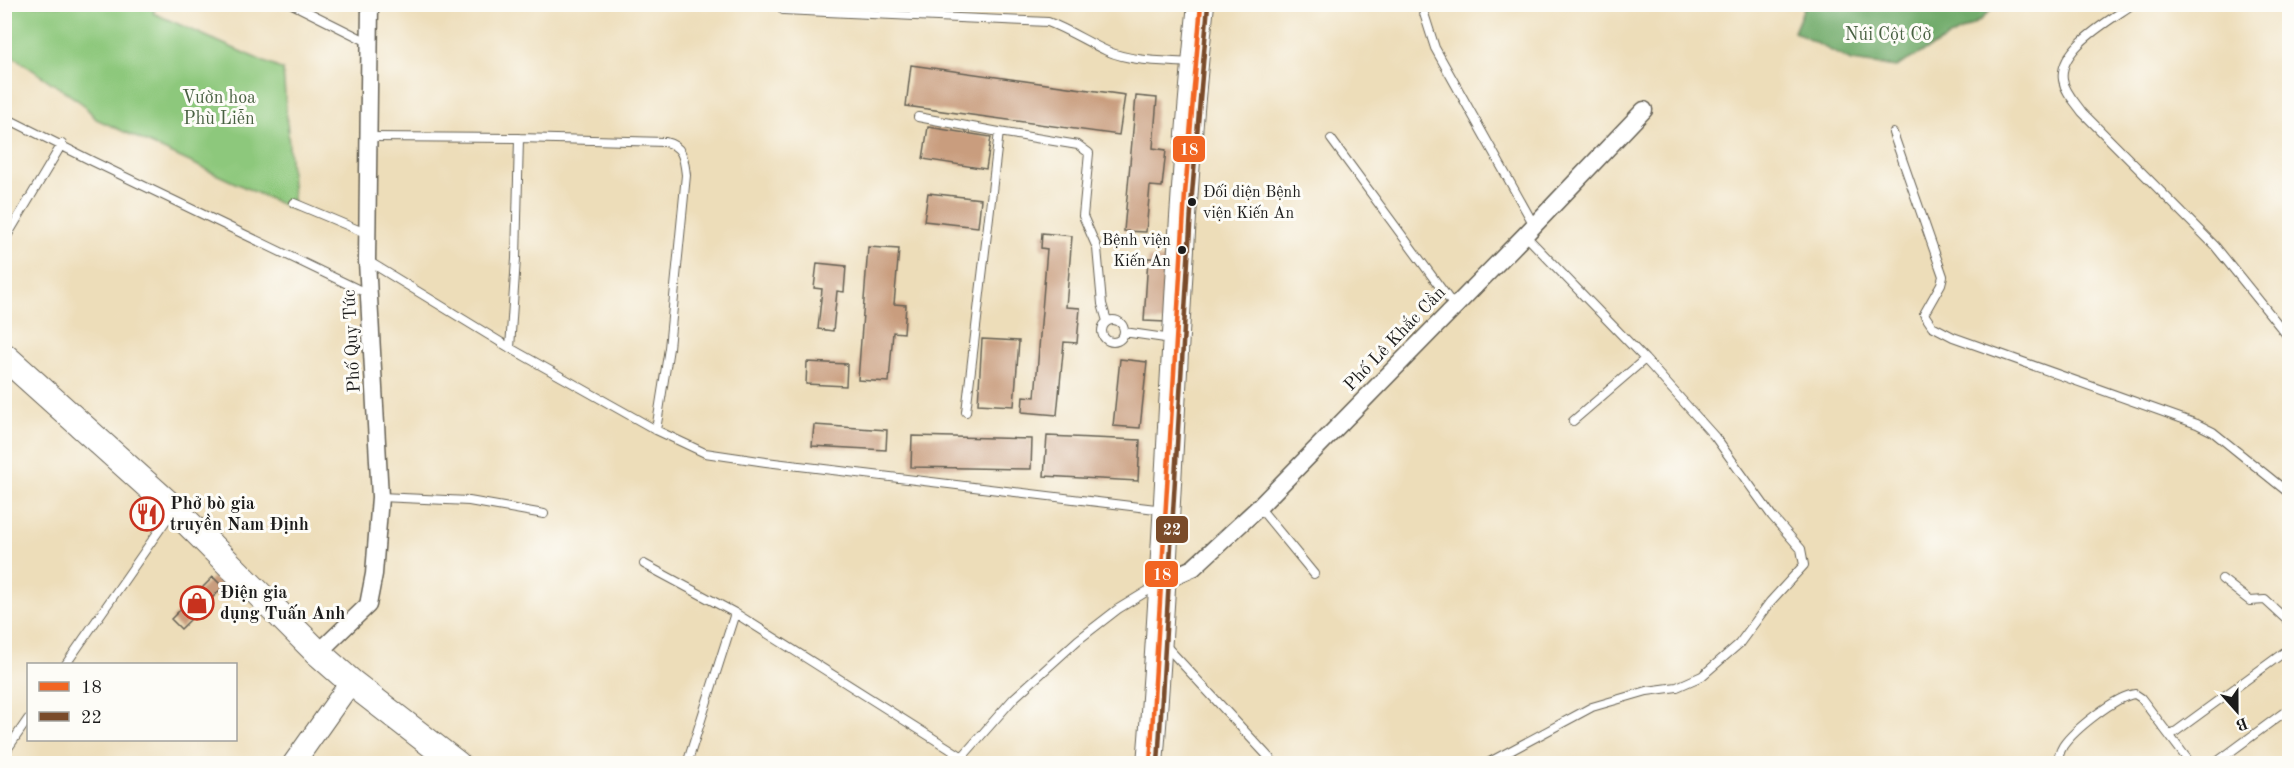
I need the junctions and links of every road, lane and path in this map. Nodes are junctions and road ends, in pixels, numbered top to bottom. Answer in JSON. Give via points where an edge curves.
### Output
{"nodes":[{"id":1,"x":292,"y":4,"type":"edge"},
{"id":2,"x":370,"y":4,"type":"edge"},
{"id":3,"x":1201,"y":4,"type":"edge"},
{"id":4,"x":1421,"y":4,"type":"edge"},
{"id":5,"x":2133,"y":4,"type":"edge"},
{"id":6,"x":783,"y":10,"type":"dead end"},
{"id":7,"x":370,"y":44,"type":"junction"},
{"id":8,"x":1195,"y":64,"type":"junction"},
{"id":9,"x":1644,"y":110,"type":"dead end"},
{"id":10,"x":4,"y":117,"type":"edge"},
{"id":11,"x":918,"y":117,"type":"dead end"},
{"id":12,"x":999,"y":132,"type":"junction"},
{"id":13,"x":1893,"y":134,"type":"dead end"},
{"id":14,"x":369,"y":136,"type":"junction"},
{"id":15,"x":519,"y":138,"type":"junction"},
{"id":16,"x":1331,"y":139,"type":"dead end"},
{"id":17,"x":62,"y":144,"type":"junction"},
{"id":18,"x":294,"y":203,"type":"dead end"},
{"id":19,"x":1530,"y":230,"type":"junction"},
{"id":20,"x":368,"y":234,"type":"junction"},
{"id":21,"x":4,"y":241,"type":"edge"},
{"id":22,"x":368,"y":261,"type":"junction"},
{"id":23,"x":369,"y":294,"type":"junction"},
{"id":24,"x":1454,"y":306,"type":"junction"},
{"id":25,"x":1107,"y":321,"type":"junction"},
{"id":26,"x":1124,"y":332,"type":"junction"},
{"id":27,"x":1176,"y":339,"type":"junction"},
{"id":28,"x":2289,"y":339,"type":"edge"},
{"id":29,"x":510,"y":348,"type":"junction"},
{"id":30,"x":4,"y":356,"type":"edge"},
{"id":31,"x":1646,"y":360,"type":"junction"},
{"id":32,"x":966,"y":412,"type":"dead end"},
{"id":33,"x":1573,"y":421,"type":"dead end"},
{"id":34,"x":656,"y":430,"type":"junction"},
{"id":35,"x":2289,"y":494,"type":"edge"},
{"id":36,"x":380,"y":497,"type":"junction"},
{"id":37,"x":1259,"y":507,"type":"junction"},
{"id":38,"x":174,"y":509,"type":"junction"},
{"id":39,"x":1168,"y":510,"type":"junction"},
{"id":40,"x":544,"y":514,"type":"dead end"},
{"id":41,"x":644,"y":564,"type":"dead end"},
{"id":42,"x":1314,"y":574,"type":"dead end"},
{"id":43,"x":2222,"y":579,"type":"dead end"},
{"id":44,"x":1163,"y":581,"type":"junction"},
{"id":45,"x":735,"y":613,"type":"junction"},
{"id":46,"x":2289,"y":623,"type":"edge"},
{"id":47,"x":1160,"y":640,"type":"junction"},
{"id":48,"x":2289,"y":648,"type":"edge"},
{"id":49,"x":318,"y":653,"type":"junction"},
{"id":50,"x":67,"y":663,"type":"edge"},
{"id":51,"x":351,"y":682,"type":"junction"},
{"id":52,"x":2289,"y":708,"type":"edge"},
{"id":53,"x":27,"y":720,"type":"edge"},
{"id":54,"x":2171,"y":735,"type":"junction"},
{"id":55,"x":4,"y":754,"type":"edge"},
{"id":56,"x":958,"y":760,"type":"edge"},
{"id":57,"x":452,"y":762,"type":"edge"},
{"id":58,"x":293,"y":764,"type":"edge"},
{"id":59,"x":687,"y":764,"type":"edge"},
{"id":60,"x":1150,"y":764,"type":"edge"},
{"id":61,"x":1275,"y":764,"type":"edge"},
{"id":62,"x":1486,"y":764,"type":"edge"},
{"id":63,"x":2058,"y":764,"type":"edge"},
{"id":64,"x":2191,"y":764,"type":"edge"},
{"id":65,"x":2214,"y":764,"type":"edge"}],
"edges":[{"from":1,"to":7,"type":"lane"},
{"from":2,"to":7,"type":"street","name":"Phố Quy Tức"},
{"from":3,"to":8,"type":"main road"},
{"from":4,"to":19,"type":"lane","via":[[1435,48]]},
{"from":5,"to":28,"type":"lane","via":[[2076,46],[2064,64],[2067,92],[2082,112],[2215,246]]},
{"from":6,"to":8,"type":"lane","via":[[1048,22],[1109,52]]},
{"from":7,"to":14,"type":"street","name":"Phố Quy Tức"},
{"from":8,"to":27,"type":"main road"},
{"from":9,"to":19,"type":"street","name":"Phố Lê Khắc Cần"},
{"from":10,"to":17,"type":"lane"},
{"from":11,"to":12,"type":"lane"},
{"from":12,"to":25,"type":"lane","via":[[1078,145],[1089,153],[1083,216],[1096,248]]},
{"from":12,"to":32,"type":"lane"},
{"from":13,"to":35,"type":"lane","via":[[1943,276],[1924,314],[1932,326],[1989,351],[2197,424],[2213,432]]},
{"from":14,"to":15,"type":"lane"},
{"from":14,"to":20,"type":"street","name":"Phố Quy Tức"},
{"from":15,"to":29,"type":"lane"},
{"from":15,"to":34,"type":"lane","via":[[665,142],[681,150],[685,187],[669,348]]},
{"from":16,"to":24,"type":"lane"},
{"from":17,"to":21,"type":"lane"},
{"from":17,"to":23,"type":"lane"},
{"from":18,"to":20,"type":"lane"},
{"from":19,"to":24,"type":"street","name":"Phố Lê Khắc Cần"},
{"from":19,"to":31,"type":"lane"},
{"from":20,"to":22,"type":"street","name":"Phố Quy Tức"},
{"from":22,"to":23,"type":"street","name":"Phố Quy Tức"},
{"from":22,"to":29,"type":"lane"},
{"from":23,"to":36,"type":"street","name":"Phố Quy Tức"},
{"from":24,"to":37,"type":"street","name":"Phố Lê Khắc Cần"},
{"from":25,"to":26,"type":"lane","via":[[1117,320]]},
{"from":25,"to":26,"type":"lane","via":[[1102,329],[1105,338],[1114,342]]},
{"from":26,"to":27,"type":"lane"},
{"from":27,"to":39,"type":"main road"},
{"from":29,"to":34,"type":"lane"},
{"from":30,"to":38,"type":"main road"},
{"from":31,"to":33,"type":"lane"},
{"from":31,"to":62,"type":"lane","via":[[1715,437],[1801,549],[1804,565],[1739,644],[1702,676],[1677,687],[1592,707]]},
{"from":34,"to":39,"type":"lane","via":[[705,453]]},
{"from":36,"to":40,"type":"lane","via":[[469,501]]},
{"from":36,"to":49,"type":"street","name":"Phố Quy Tức","via":[[368,605]]},
{"from":37,"to":42,"type":"lane"},
{"from":37,"to":44,"type":"street","name":"Phố Lê Khắc Cần","via":[[1193,568]]},
{"from":38,"to":49,"type":"main road"},
{"from":38,"to":50,"type":"lane"},
{"from":39,"to":44,"type":"main road"},
{"from":41,"to":45,"type":"lane"},
{"from":43,"to":46,"type":"lane","via":[[2250,601],[2265,600]]},
{"from":44,"to":47,"type":"main road"},
{"from":44,"to":56,"type":"lane","via":[[1078,640],[1014,698]]},
{"from":45,"to":56,"type":"lane"},
{"from":45,"to":59,"type":"lane"},
{"from":47,"to":60,"type":"main road"},
{"from":47,"to":61,"type":"lane"},
{"from":48,"to":54,"type":"lane"},
{"from":49,"to":51,"type":"main road"},
{"from":51,"to":57,"type":"main road"},
{"from":51,"to":58,"type":"street"},
{"from":52,"to":65,"type":"lane"},
{"from":53,"to":55,"type":"lane"},
{"from":54,"to":63,"type":"lane","via":[[2141,698],[2129,695],[2080,728],[2063,747]]},
{"from":54,"to":64,"type":"lane"}]}
